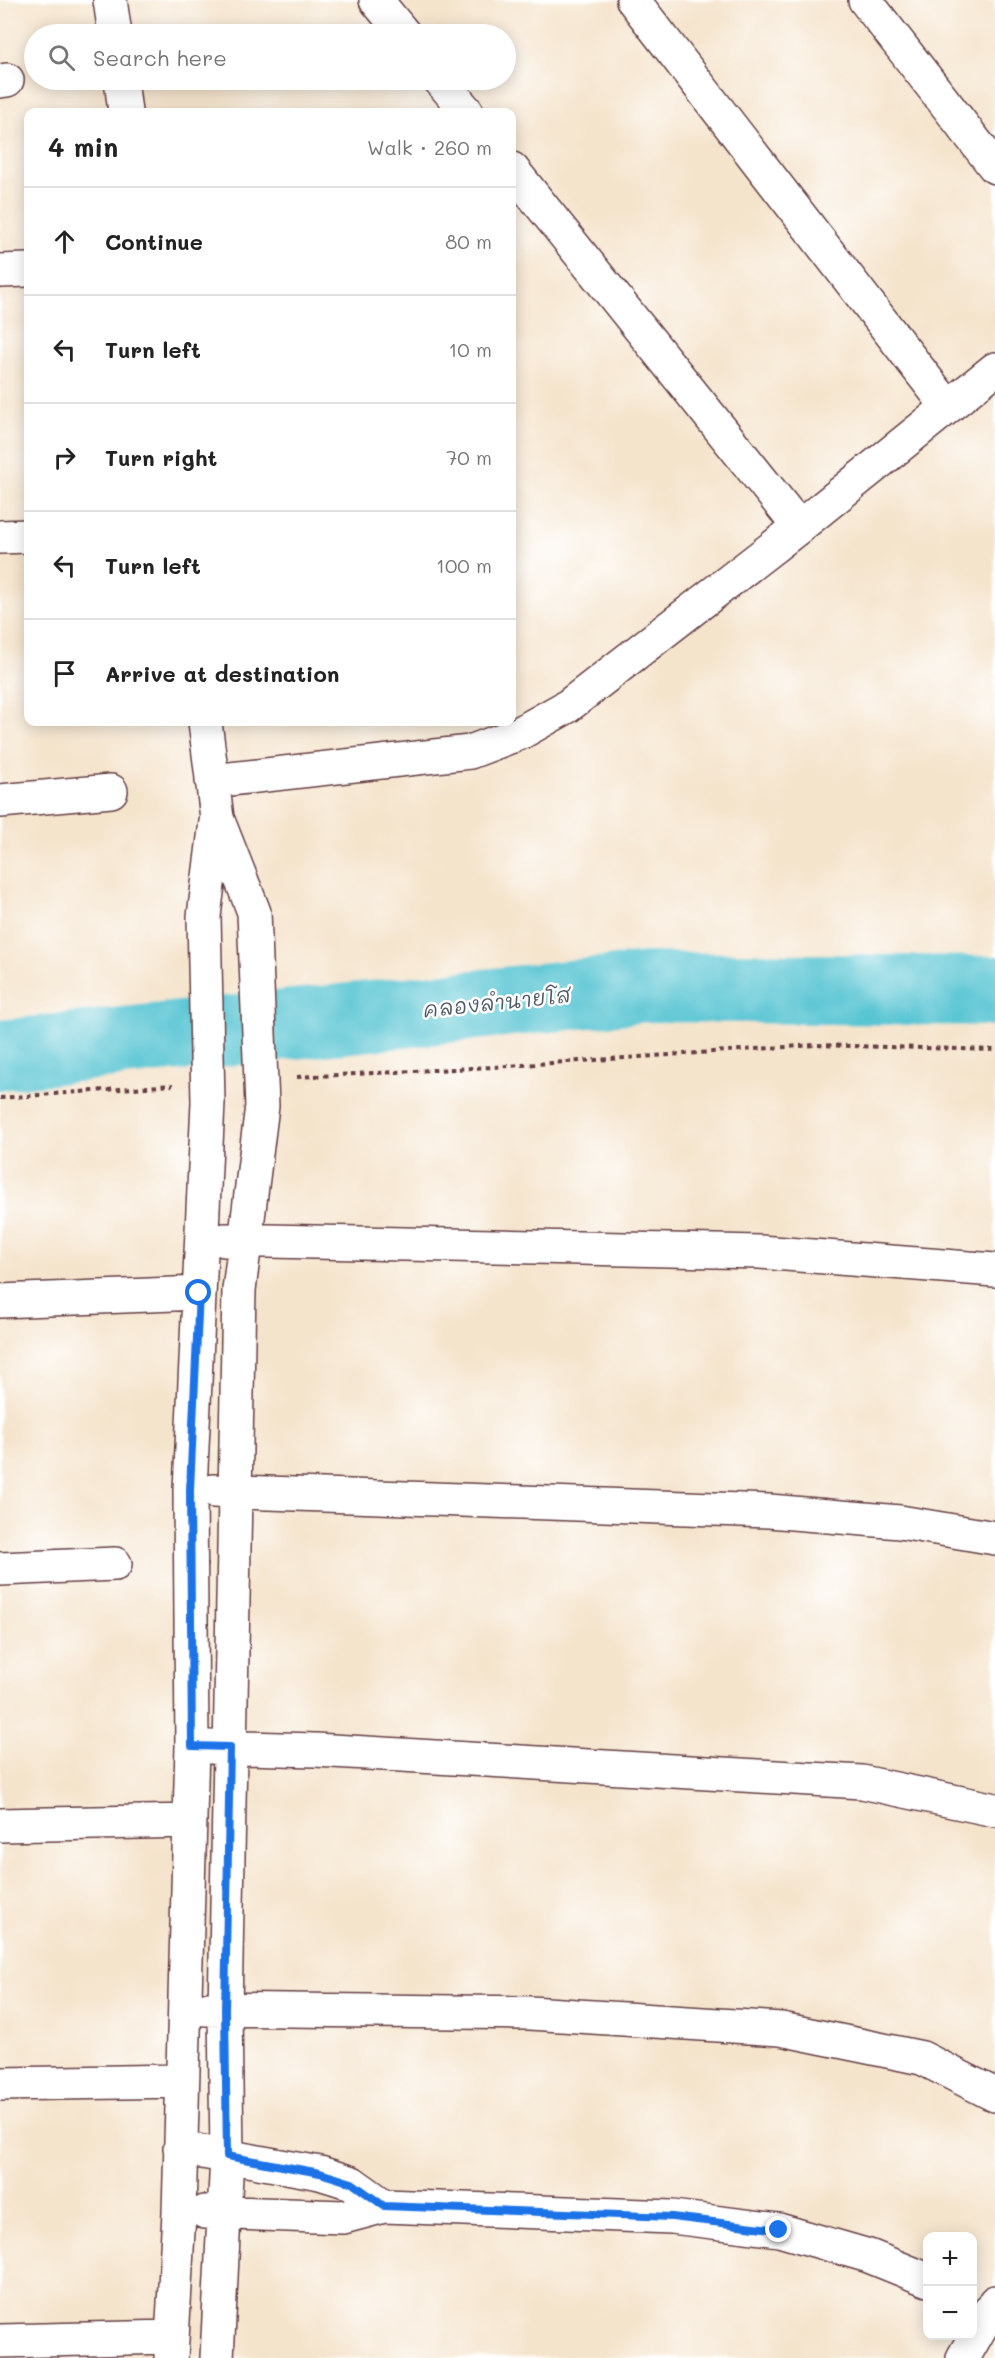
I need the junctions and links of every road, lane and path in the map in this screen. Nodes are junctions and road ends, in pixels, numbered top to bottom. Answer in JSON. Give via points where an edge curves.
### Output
{"nodes":[{"id":1,"x":110,"y":0,"type":"edge"},
{"id":2,"x":376,"y":0,"type":"edge"},
{"id":3,"x":633,"y":0,"type":"edge"},
{"id":4,"x":865,"y":0,"type":"edge"},
{"id":5,"x":114,"y":24,"type":"edge"},
{"id":6,"x":396,"y":24,"type":"edge"},
{"id":7,"x":122,"y":90,"type":"edge"},
{"id":8,"x":448,"y":90,"type":"edge"},
{"id":9,"x":124,"y":108,"type":"edge"},
{"id":10,"x":463,"y":108,"type":"edge"},
{"id":11,"x":995,"y":167,"type":"edge"},
{"id":12,"x":516,"y":173,"type":"edge"},
{"id":13,"x":24,"y":270,"type":"edge"},
{"id":14,"x":0,"y":272,"type":"edge"},
{"id":15,"x":995,"y":369,"type":"edge"},
{"id":16,"x":948,"y":407,"type":"junction"},
{"id":17,"x":799,"y":527,"type":"junction"},
{"id":18,"x":24,"y":536,"type":"edge"},
{"id":19,"x":0,"y":537,"type":"edge"},
{"id":20,"x":205,"y":726,"type":"edge"},
{"id":21,"x":212,"y":781,"type":"junction"},
{"id":22,"x":111,"y":791,"type":"dead end"},
{"id":23,"x":0,"y":801,"type":"edge"},
{"id":24,"x":217,"y":818,"type":"junction"},
{"id":25,"x":995,"y":1050,"type":"edge"},
{"id":26,"x":290,"y":1077,"type":"dead end"},
{"id":27,"x":175,"y":1085,"type":"dead end"},
{"id":28,"x":0,"y":1098,"type":"edge"},
{"id":29,"x":202,"y":1239,"type":"junction"},
{"id":30,"x":246,"y":1240,"type":"junction"},
{"id":31,"x":995,"y":1270,"type":"edge"},
{"id":32,"x":199,"y":1293,"type":"junction"},
{"id":33,"x":0,"y":1301,"type":"edge"},
{"id":34,"x":190,"y":1490,"type":"junction"},
{"id":35,"x":235,"y":1491,"type":"junction"},
{"id":36,"x":995,"y":1538,"type":"edge"},
{"id":37,"x":115,"y":1564,"type":"dead end"},
{"id":38,"x":0,"y":1569,"type":"edge"},
{"id":39,"x":192,"y":1746,"type":"junction"},
{"id":40,"x":230,"y":1747,"type":"junction"},
{"id":41,"x":995,"y":1810,"type":"edge"},
{"id":42,"x":190,"y":1821,"type":"junction"},
{"id":43,"x":0,"y":1825,"type":"edge"},
{"id":44,"x":183,"y":2009,"type":"junction"},
{"id":45,"x":225,"y":2010,"type":"junction"},
{"id":46,"x":182,"y":2081,"type":"junction"},
{"id":47,"x":0,"y":2084,"type":"edge"},
{"id":48,"x":995,"y":2095,"type":"edge"},
{"id":49,"x":180,"y":2148,"type":"junction"},
{"id":50,"x":227,"y":2156,"type":"junction"},
{"id":51,"x":384,"y":2206,"type":"junction"},
{"id":52,"x":226,"y":2212,"type":"junction"},
{"id":53,"x":178,"y":2213,"type":"junction"},
{"id":54,"x":923,"y":2278,"type":"edge"},
{"id":55,"x":989,"y":2304,"type":"edge"},
{"id":56,"x":0,"y":2341,"type":"edge"},
{"id":57,"x":171,"y":2347,"type":"edge"},
{"id":58,"x":217,"y":2358,"type":"edge"},
{"id":59,"x":963,"y":2358,"type":"edge"}],
"edges":[{"from":1,"to":5,"type":"street"},
{"from":2,"to":6,"type":"street"},
{"from":3,"to":16,"type":"street"},
{"from":4,"to":11,"type":"street"},
{"from":7,"to":9,"type":"street"},
{"from":8,"to":10,"type":"street"},
{"from":12,"to":17,"type":"street"},
{"from":13,"to":14,"type":"street"},
{"from":15,"to":16,"type":"street"},
{"from":16,"to":17,"type":"street"},
{"from":17,"to":21,"type":"street","via":[[568,706],[520,734],[470,752]]},
{"from":18,"to":19,"type":"street"},
{"from":20,"to":21,"type":"street"},
{"from":21,"to":24,"type":"street"},
{"from":22,"to":23,"type":"street"},
{"from":24,"to":29,"type":"street","via":[[204,916],[207,1102]]},
{"from":24,"to":30,"type":"street","via":[[254,912],[262,1106]]},
{"from":25,"to":26,"type":"path","via":[[815,1045]]},
{"from":27,"to":28,"type":"path"},
{"from":29,"to":30,"type":"street"},
{"from":29,"to":32,"type":"street"},
{"from":30,"to":31,"type":"street","via":[[760,1252]]},
{"from":30,"to":35,"type":"street","via":[[239,1290]]},
{"from":32,"to":33,"type":"street"},
{"from":32,"to":34,"type":"street"},
{"from":34,"to":35,"type":"street"},
{"from":34,"to":39,"type":"street"},
{"from":35,"to":36,"type":"street","via":[[769,1510],[900,1521]]},
{"from":35,"to":40,"type":"street"},
{"from":37,"to":38,"type":"street"},
{"from":39,"to":40,"type":"street"},
{"from":39,"to":42,"type":"street"},
{"from":40,"to":41,"type":"street","via":[[862,1782]]},
{"from":40,"to":45,"type":"street"},
{"from":42,"to":43,"type":"street"},
{"from":42,"to":44,"type":"street"},
{"from":44,"to":45,"type":"street"},
{"from":44,"to":46,"type":"street"},
{"from":45,"to":48,"type":"street","via":[[530,2013],[781,2029],[922,2058]]},
{"from":45,"to":50,"type":"street"},
{"from":46,"to":47,"type":"street"},
{"from":46,"to":49,"type":"street"},
{"from":49,"to":50,"type":"street"},
{"from":49,"to":53,"type":"street"},
{"from":50,"to":51,"type":"street","via":[[320,2173],[352,2183]]},
{"from":50,"to":52,"type":"street"},
{"from":51,"to":52,"type":"street","via":[[343,2217]]},
{"from":51,"to":54,"type":"street","via":[[672,2217],[779,2230],[869,2256]]},
{"from":52,"to":53,"type":"street"},
{"from":52,"to":58,"type":"street"},
{"from":53,"to":57,"type":"street"},
{"from":55,"to":59,"type":"street"},
{"from":56,"to":57,"type":"street"}]}
